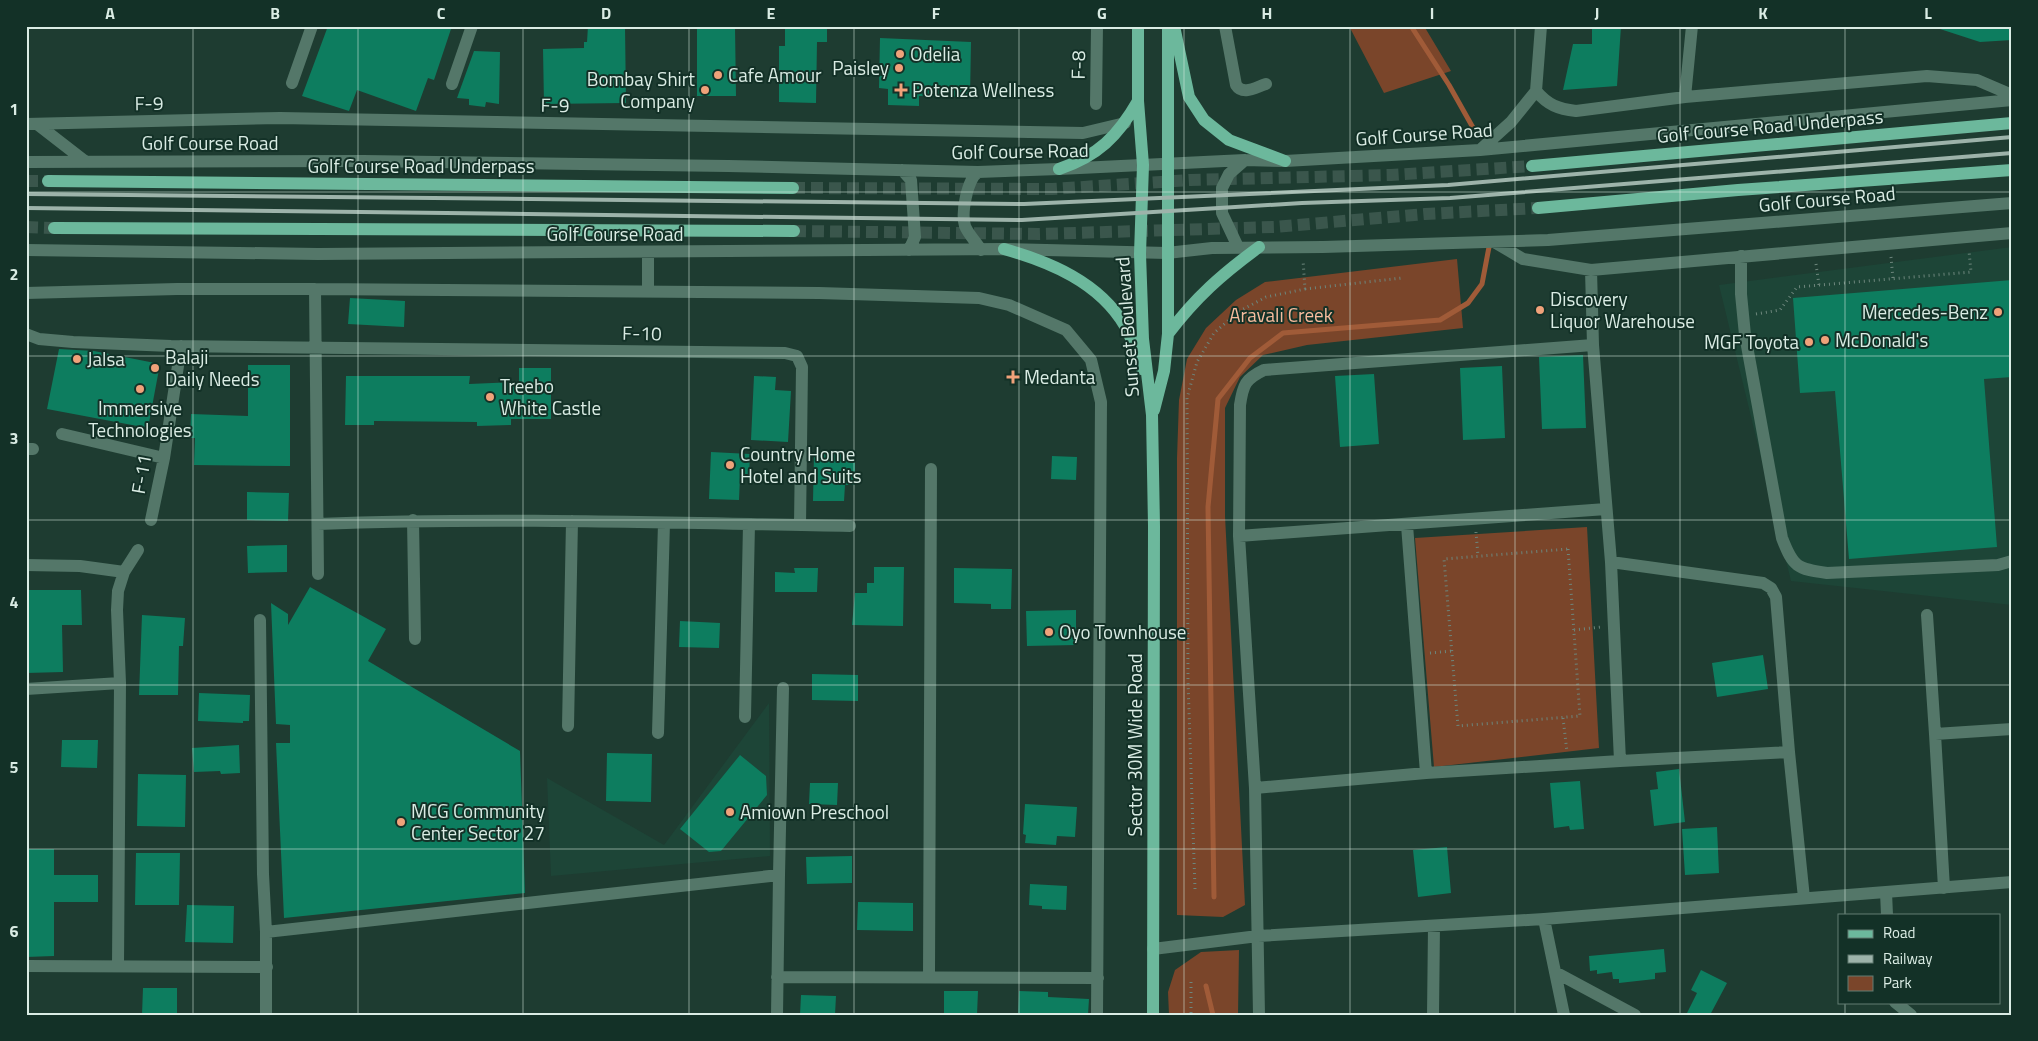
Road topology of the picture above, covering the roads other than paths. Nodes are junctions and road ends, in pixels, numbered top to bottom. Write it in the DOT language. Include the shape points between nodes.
graph roads {
  1 [pos="312,26"];
  2 [pos="472,26"];
  3 [pos="1097,26"];
  4 [pos="1138,26"];
  5 [pos="1168,26"];
  6 [pos="1174,26"];
  7 [pos="1225,26"];
  8 [pos="1541,26"];
  9 [pos="1692,26"];
  10 [pos="292,83"];
  11 [pos="452,84"];
  12 [pos="1266,84"];
  13 [pos="1536,91"];
  14 [pos="2012,95"];
  15 [pos="1685,97"];
  16 [pos="2012,100"];
  17 [pos="1138,101"];
  18 [pos="1096,104"];
  19 [pos="1125,123"];
  20 [pos="2012,123"];
  21 [pos="32,124"];
  22 [pos="1480,150"];
  23 [pos="1245,160"];
  24 [pos="1285,160"];
  25 [pos="26,162"];
  26 [pos="86,162"];
  27 [pos="1167,164"];
  28 [pos="1143,165"];
  29 [pos="1532,166"];
  30 [pos="902,170"];
  31 [pos="1059,170"];
  32 [pos="2012,170"];
  33 [pos="978,172"];
  34 [pos="48,181"];
  35 [pos="793,188"];
  36 [pos="2012,203"];
  37 [pos="1538,208"];
  38 [pos="54,228"];
  39 [pos="794,231"];
  40 [pos="2012,233"];
  41 [pos="1496,243"];
  42 [pos="1238,247"];
  43 [pos="1259,248"];
  44 [pos="1004,249"];
  45 [pos="26,250"];
  46 [pos="910,250"];
  47 [pos="981,250"];
  48 [pos="648,252"];
  49 [pos="1140,254"];
  50 [pos="1167,254"];
  51 [pos="1741,256"];
  52 [pos="1591,270"];
  53 [pos="315,289"];
  54 [pos="648,292"];
  55 [pos="26,293"];
  56 [pos="26,334"];
  57 [pos="1168,334"];
  58 [pos="1593,345"];
  59 [pos="180,346"];
  60 [pos="316,347"];
  61 [pos="1152,415"];
  62 [pos="62,434"];
  63 [pos="164,458"];
  64 [pos="932,470"];
  65 [pos="1606,509"];
  66 [pos="151,520"];
  67 [pos="413,520"];
  68 [pos="572,521"];
  69 [pos="664,523"];
  70 [pos="318,524"];
  71 [pos="749,524"];
  72 [pos="800,525"];
  73 [pos="1407,525"];
  74 [pos="850,526"];
  75 [pos="1239,536"];
  76 [pos="138,550"];
  77 [pos="2012,561"];
  78 [pos="1611,562"];
  79 [pos="26,565"];
  80 [pos="124,572"];
  81 [pos="318,574"];
  82 [pos="1927,615"];
  83 [pos="260,620"];
  84 [pos="415,639"];
  85 [pos="120,684"];
  86 [pos="783,688"];
  87 [pos="26,689"];
  88 [pos="745,717"];
  89 [pos="568,726"];
  90 [pos="2012,729"];
  91 [pos="658,733"];
  92 [pos="1935,734"];
  93 [pos="1788,752"];
  94 [pos="1620,760"];
  95 [pos="1426,773"];
  96 [pos="1255,788"];
  97 [pos="779,875"];
  98 [pos="2012,882"];
  99 [pos="1944,888"];
  100 [pos="1886,892"];
  101 [pos="1804,898"];
  102 [pos="1887,914"];
  103 [pos="1544,919"];
  104 [pos="1434,926"];
  105 [pos="266,932"];
  106 [pos="1258,936"];
  107 [pos="1153,949"];
  108 [pos="26,966"];
  109 [pos="118,966"];
  110 [pos="267,967"];
  111 [pos="1555,972"];
  112 [pos="929,976"];
  113 [pos="777,977"];
  114 [pos="1098,978"];
  115 [pos="1898,1004"];
  116 [pos="266,1015"];
  117 [pos="777,1015"];
  118 [pos="1097,1015"];
  119 [pos="1153,1015"];
  120 [pos="1259,1015"];
  121 [pos="1433,1015"];
  122 [pos="1564,1015"];
  123 [pos="1635,1015"];
  124 [pos="1911,1015"];
  1 -- 10 [label="street"];
  2 -- 11 [label="street"];
  3 -- 18 [label="street, F-8"];
  4 -- 17 [label="main road, Sunset Boulevard"];
  5 -- 27 [label="main road, Sunset Boulevard"];
  6 -- 24 [label="main road" via="1190,97 1204,120 1229,140"];
  7 -- 12 [label="street" via="1236,86 1244,92"];
  8 -- 13 [label="street"];
  9 -- 15 [label="street"];
  13 -- 15 [label="street" via="1545,102 1558,109 1576,111"];
  13 -- 22 [label="street" via="1511,122"];
  14 -- 15 [label="street" via="1977,80 1927,76"];
  16 -- 22 [label="street, Golf Course Road"];
  17 -- 19 [label="main road"];
  17 -- 28 [label="main road, Sunset Boulevard"];
  19 -- 21 [label="street, F-9" via="1083,133 280,118"];
  19 -- 31 [label="main road" via="1104,146"];
  20 -- 29 [label="main road, Golf Course Road Underpass"];
  21 -- 26 [label="street"];
  22 -- 24 [label="street, Golf Course Road"];
  23 -- 24 [label="street, Golf Course Road"];
  23 -- 27 [label="street, Golf Course Road"];
  23 -- 42 [label="street" via="1229,174 1222,188 1224,222"];
  25 -- 26 [label="street, Golf Course Road"];
  26 -- 30 [label="street, Golf Course Road" via="364,161"];
  27 -- 28 [label="street, Golf Course Road"];
  27 -- 50 [label="main road, Sunset Boulevard"];
  28 -- 31 [label="street, Golf Course Road"];
  28 -- 49 [label="main road, Sunset Boulevard"];
  30 -- 33 [label="street, Golf Course Road"];
  30 -- 46 [label="street" via="911,180 915,237"];
  31 -- 33 [label="street, Golf Course Road"];
  32 -- 37 [label="main road"];
  33 -- 47 [label="street" via="973,175 965,198 965,226"];
  34 -- 35 [label="main road, Golf Course Road Underpass"];
  36 -- 41 [label="street, Golf Course Road"];
  38 -- 39 [label="main road"];
  40 -- 51 [label="street"];
  41 -- 43 [label="street, Golf Course Road"];
  41 -- 52 [label="street" via="1523,259"];
  42 -- 43 [label="street, Golf Course Road"];
  42 -- 50 [label="street, Golf Course Road"];
  43 -- 57 [label="main road" via="1221,275 1187,309"];
  44 -- 47 [label="street, Golf Course Road"];
  44 -- 49 [label="street, Golf Course Road"];
  44 -- 61 [label="main road" via="1058,268 1096,291 1125,326 1142,368"];
  45 -- 48 [label="street, Golf Course Road" via="318,254"];
  46 -- 47 [label="street, Golf Course Road"];
  46 -- 48 [label="street, Golf Course Road"];
  48 -- 54 [label="street"];
  49 -- 50 [label="street, Golf Course Road"];
  49 -- 61 [label="main road, Sunset Boulevard" via="1143,339"];
  50 -- 57 [label="main road, Sunset Boulevard"];
  51 -- 52 [label="street"];
  51 -- 77 [label="street" via="1744,335 1782,538 1790,558 1803,570 1827,574 1998,565"];
  52 -- 58 [label="street"];
  53 -- 54 [label="street"];
  53 -- 55 [label="street"];
  53 -- 60 [label="street"];
  54 -- 114 [label="street" via="979,298 1009,305 1066,330 1091,360 1101,402"];
  56 -- 59 [label="street" via="39,339 64,341"];
  57 -- 61 [label="main road, Sunset Boulevard" via="1164,371"];
  58 -- 65 [label="street"];
  58 -- 75 [label="street" via="1264,370 1251,377 1243,388 1240,405"];
  59 -- 60 [label="street"];
  59 -- 63 [label="street, F-11"];
  60 -- 70 [label="street"];
  60 -- 72 [label="street, F-10" via="785,353 797,356 802,367"];
  61 -- 107 [label="main road, Sector 30M Wide Road"];
  62 -- 63 [label="street"];
  63 -- 66 [label="street, F-11"];
  64 -- 112 [label="street"];
  65 -- 73 [label="street"];
  65 -- 78 [label="street"];
  67 -- 68 [label="street"];
  67 -- 70 [label="street"];
  67 -- 84 [label="street"];
  68 -- 69 [label="street"];
  68 -- 89 [label="street"];
  69 -- 71 [label="street"];
  69 -- 91 [label="street"];
  70 -- 81 [label="street"];
  71 -- 72 [label="street"];
  71 -- 88 [label="street"];
  72 -- 74 [label="street"];
  73 -- 75 [label="street"];
  73 -- 95 [label="street"];
  75 -- 96 [label="street"];
  76 -- 80 [label="street"];
  78 -- 93 [label="street" via="1763,583 1771,588 1776,597"];
  78 -- 94 [label="street"];
  79 -- 80 [label="street" via="80,566"];
  80 -- 85 [label="street" via="117,610"];
  82 -- 92 [label="street"];
  83 -- 105 [label="street"];
  85 -- 87 [label="street"];
  85 -- 109 [label="street"];
  86 -- 97 [label="street"];
  90 -- 92 [label="street"];
  92 -- 99 [label="street"];
  93 -- 94 [label="street"];
  93 -- 101 [label="street"];
  94 -- 95 [label="street"];
  95 -- 96 [label="street"];
  96 -- 106 [label="street"];
  97 -- 105 [label="street"];
  97 -- 113 [label="street"];
  98 -- 99 [label="street"];
  99 -- 100 [label="street"];
  100 -- 101 [label="street"];
  100 -- 102 [label="street"];
  101 -- 103 [label="street"];
  103 -- 104 [label="street"];
  103 -- 111 [label="street"];
  104 -- 106 [label="street"];
  104 -- 121 [label="street"];
  105 -- 110 [label="street"];
  106 -- 107 [label="street"];
  106 -- 120 [label="street"];
  107 -- 119 [label="main road, Sector 30M Wide Road"];
  108 -- 109 [label="street"];
  109 -- 110 [label="street"];
  110 -- 116 [label="street"];
  111 -- 122 [label="street"];
  111 -- 123 [label="street"];
  112 -- 113 [label="street"];
  112 -- 114 [label="street"];
  113 -- 117 [label="street"];
  114 -- 118 [label="street"];
  115 -- 124 [label="street"];
}
